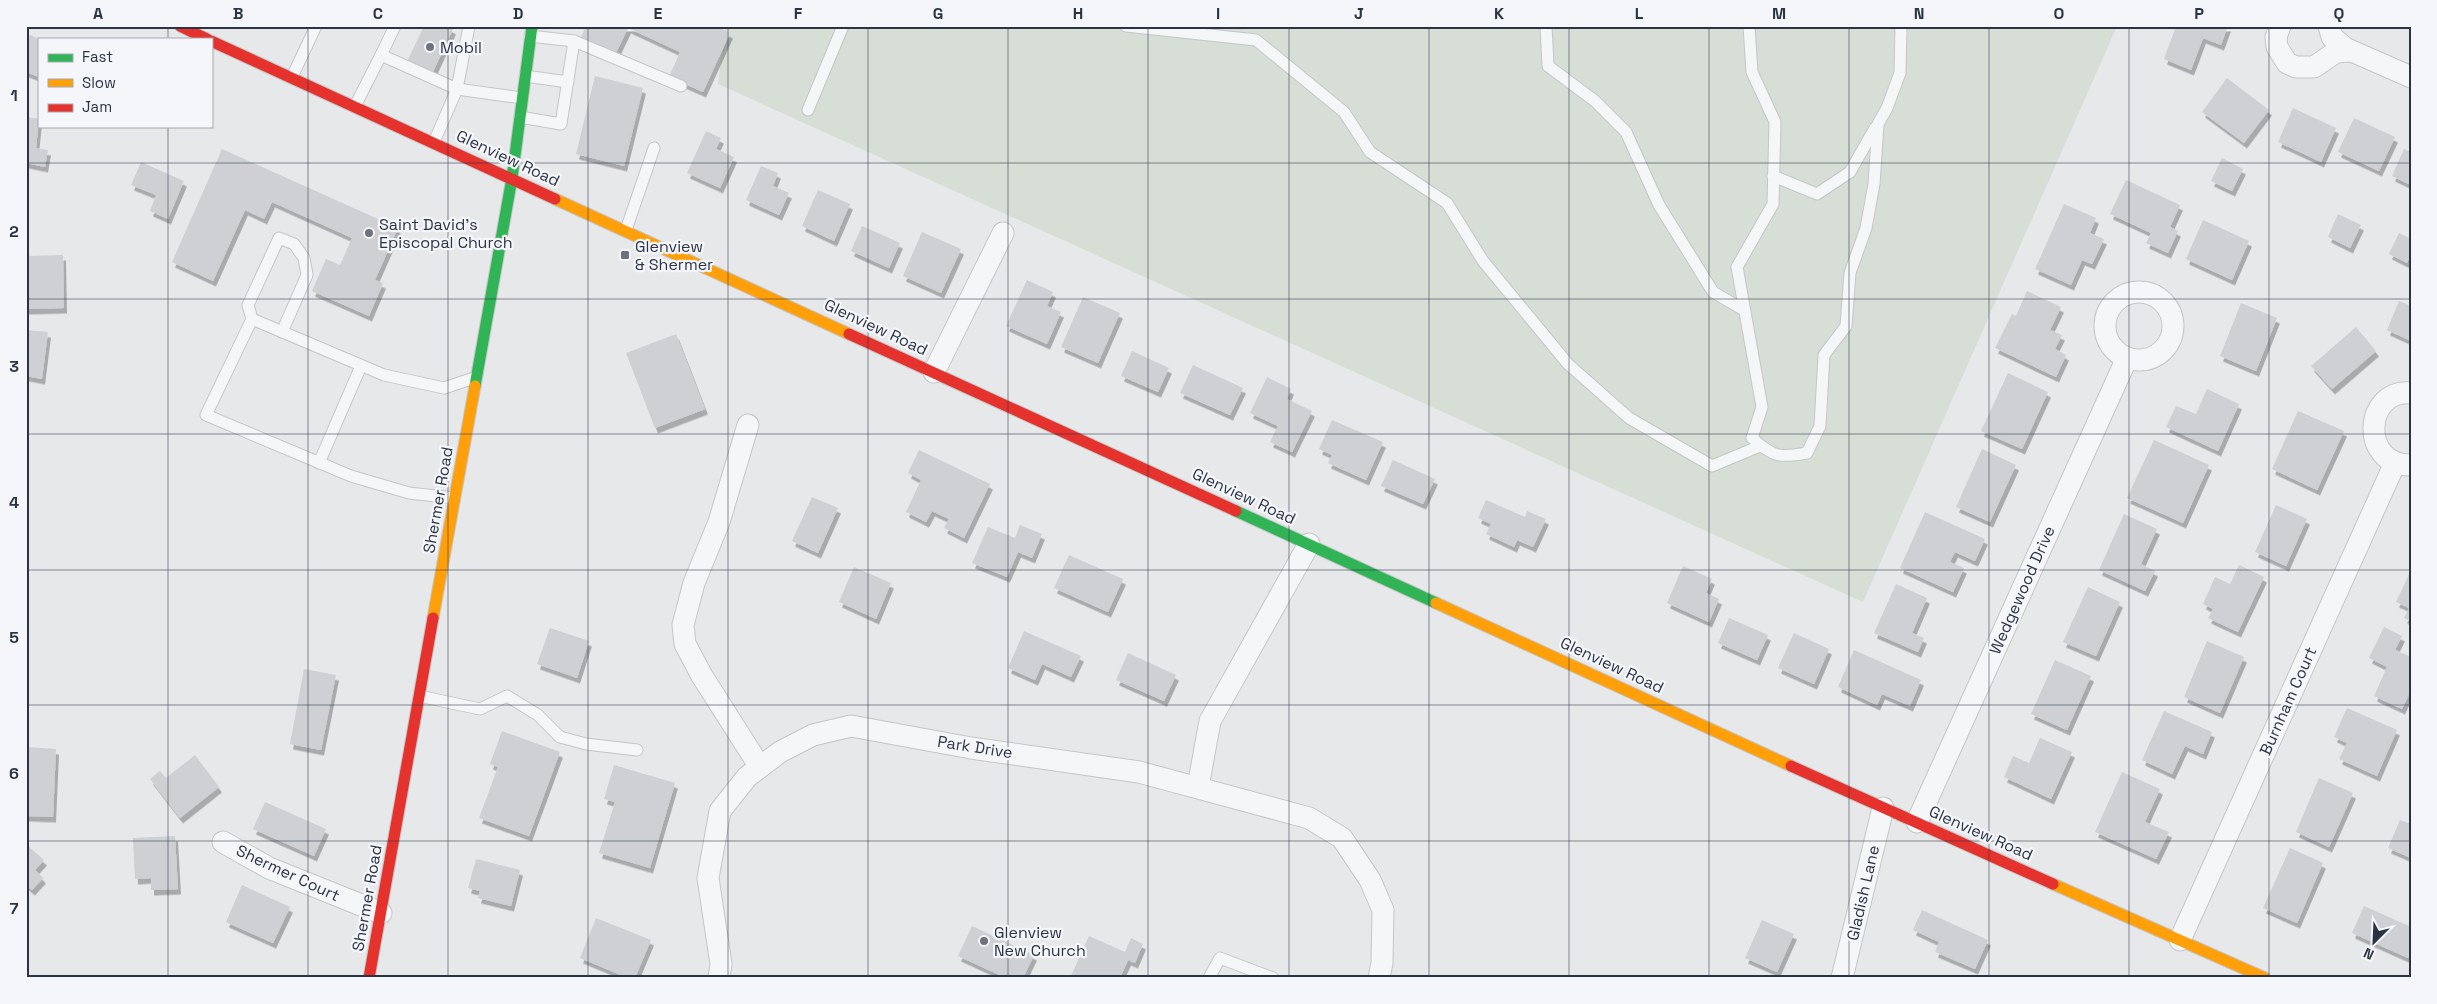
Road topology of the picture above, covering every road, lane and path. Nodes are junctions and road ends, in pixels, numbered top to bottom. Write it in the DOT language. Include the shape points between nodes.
graph roads {
  1 [pos="180,26"];
  2 [pos="316,26"];
  3 [pos="395,26"];
  4 [pos="469,26"];
  5 [pos="842,26"];
  6 [pos="1126,26"];
  7 [pos="1546,26"];
  8 [pos="1749,26"];
  9 [pos="1901,26"];
  10 [pos="2280,26"];
  11 [pos="2329,26"];
  12 [pos="531,31"];
  13 [pos="205,38"];
  14 [pos="212,41"];
  15 [pos="574,41"];
  16 [pos="2351,51"];
  17 [pos="381,55"];
  18 [pos="525,76"];
  19 [pos="292,77"];
  20 [pos="2411,77"];
  21 [pos="568,82"];
  22 [pos="681,86"];
  23 [pos="457,89"];
  24 [pos="522,98"];
  25 [pos="355,106"];
  26 [pos="808,110"];
  27 [pos="520,117"];
  28 [pos="1878,124"];
  29 [pos="434,142"];
  30 [pos="654,148"];
  31 [pos="1773,176"];
  32 [pos="512,178"];
  33 [pos="626,230"];
  34 [pos="1003,233"];
  35 [pos="1744,310"];
  36 [pos="252,319"];
  37 [pos="282,332"];
  38 [pos="2127,358"];
  39 [pos="361,366"];
  40 [pos="934,372"];
  41 [pos="476,378"];
  42 [pos="2411,393"];
  43 [pos="748,425"];
  44 [pos="1760,446"];
  45 [pos="319,463"];
  46 [pos="2403,464"];
  47 [pos="455,498"];
  48 [pos="1309,544"];
  49 [pos="420,696"];
  50 [pos="637,750"];
  51 [pos="760,767"];
  52 [pos="1198,787"];
  53 [pos="1883,808"];
  54 [pos="1917,822"];
  55 [pos="223,842"];
  56 [pos="381,913"];
  57 [pos="2180,940"];
  58 [pos="370,978"];
  59 [pos="718,978"];
  60 [pos="1209,978"];
  61 [pos="1273,978"];
  62 [pos="1379,978"];
  63 [pos="1842,978"];
  64 [pos="2265,978"];
  1 -- 13 [label="main road"];
  2 -- 19 [label="lane"];
  3 -- 17 [label="lane"];
  4 -- 23 [label="lane"];
  5 -- 26 [label="lane"];
  6 -- 44 [label="lane" via="1256,40 1344,112 1370,152 1447,203 1482,261 1568,364 1628,418 1712,466"];
  7 -- 35 [label="lane" via="1548,66 1595,101 1626,132 1659,205 1713,292"];
  8 -- 31 [label="lane" via="1752,72 1775,122"];
  9 -- 28 [label="lane" via="1900,73"];
  10 -- 16 [label="street" via="2277,47 2287,63 2296,67 2314,67 2336,52"];
  11 -- 16 [label="street" via="2332,37"];
  12 -- 15 [label="lane"];
  12 -- 18 [label="main road, Shermer Road"];
  14 -- 19 [label="main road, Glenview Road"];
  15 -- 21 [label="lane"];
  15 -- 22 [label="lane"];
  16 -- 20 [label="street"];
  17 -- 23 [label="lane"];
  17 -- 25 [label="lane"];
  18 -- 21 [label="lane"];
  18 -- 24 [label="main road, Shermer Road"];
  19 -- 25 [label="main road, Glenview Road"];
  21 -- 27 [label="lane" via="561,124"];
  23 -- 24 [label="lane"];
  23 -- 29 [label="lane"];
  24 -- 27 [label="main road, Shermer Road"];
  25 -- 29 [label="main road, Glenview Road"];
  27 -- 32 [label="main road, Shermer Road"];
  28 -- 31 [label="lane" via="1850,172 1817,194"];
  28 -- 44 [label="lane" via="1874,184 1866,228 1850,273 1846,326 1824,355 1820,426 1807,453 1786,457 1769,454"];
  29 -- 32 [label="main road, Glenview Road"];
  30 -- 33 [label="lane"];
  31 -- 35 [label="lane" via="1773,204 1737,267"];
  32 -- 33 [label="main road, Glenview Road"];
  32 -- 41 [label="main road, Shermer Road"];
  33 -- 40 [label="main road, Glenview Road"];
  34 -- 40 [label="street"];
  35 -- 44 [label="lane" via="1762,407 1752,438"];
  36 -- 37 [label="lane"];
  36 -- 37 [label="lane" via="248,305 278,238 294,244 304,258 307,275"];
  36 -- 45 [label="lane" via="206,415"];
  37 -- 39 [label="lane"];
  38 -- 54 [label="street, Wedgewood Drive"];
  39 -- 41 [label="lane" via="384,376 444,388"];
  39 -- 45 [label="lane"];
  40 -- 48 [label="main road, Glenview Road"];
  41 -- 47 [label="main road, Shermer Road"];
  42 -- 46 [label="street, Burnham Court" via="2388,399 2379,408 2373,422 2373,435 2382,454"];
  43 -- 51 [label="street" via="719,522 694,583 683,625 685,644 702,676"];
  45 -- 47 [label="lane" via="409,493"];
  46 -- 57 [label="street, Burnham Court"];
  47 -- 49 [label="main road, Shermer Road"];
  48 -- 52 [label="street" via="1210,722"];
  48 -- 53 [label="main road, Glenview Road"];
  49 -- 50 [label="lane" via="480,709 507,696 538,715 560,737 586,744"];
  49 -- 56 [label="main road, Shermer Road"];
  51 -- 52 [label="street, Park Drive" via="780,752 813,735 851,726 971,748 1130,771"];
  51 -- 59 [label="street, Park Drive" via="747,777 720,811 708,878 721,964"];
  52 -- 62 [label="street, Park Drive" via="1309,818 1342,838 1370,880 1383,910"];
  53 -- 54 [label="main road, Glenview Road"];
  53 -- 63 [label="street, Gladish Lane"];
  54 -- 57 [label="main road, Glenview Road"];
  55 -- 56 [label="street, Shermer Court" via="269,868"];
  56 -- 58 [label="main road, Shermer Road"];
  57 -- 64 [label="main road, Glenview Road"];
  60 -- 61 [label="lane" via="1220,958"];
}
